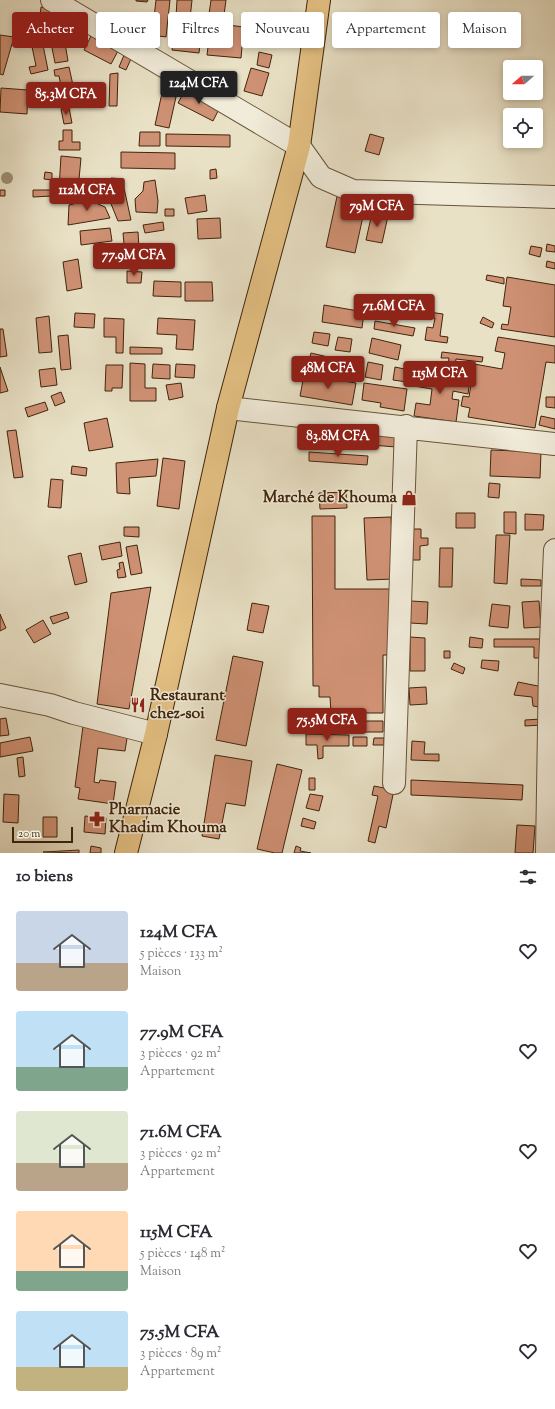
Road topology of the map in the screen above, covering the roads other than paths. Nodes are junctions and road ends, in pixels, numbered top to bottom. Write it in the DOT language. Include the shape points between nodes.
graph roads {
  1 [pos="52,0"];
  2 [pos="319,0"];
  3 [pos="299,146"];
  4 [pos="555,197"];
  5 [pos="228,408"];
  6 [pos="406,426"];
  7 [pos="555,444"];
  8 [pos="555,550"];
  9 [pos="0,695"];
  10 [pos="156,734"];
  11 [pos="394,783"];
  12 [pos="126,853"];
  13 [pos="547,853"];
  1 -- 3 [label="street"];
  2 -- 3 [label="main road"];
  3 -- 4 [label="street" via="321,177 353,191"];
  3 -- 5 [label="main road"];
  5 -- 6 [label="street"];
  5 -- 10 [label="main road"];
  6 -- 7 [label="street"];
  6 -- 11 [label="street"];
  8 -- 13 [label="street"];
  9 -- 10 [label="street" via="50,705"];
  10 -- 12 [label="main road"];
}
